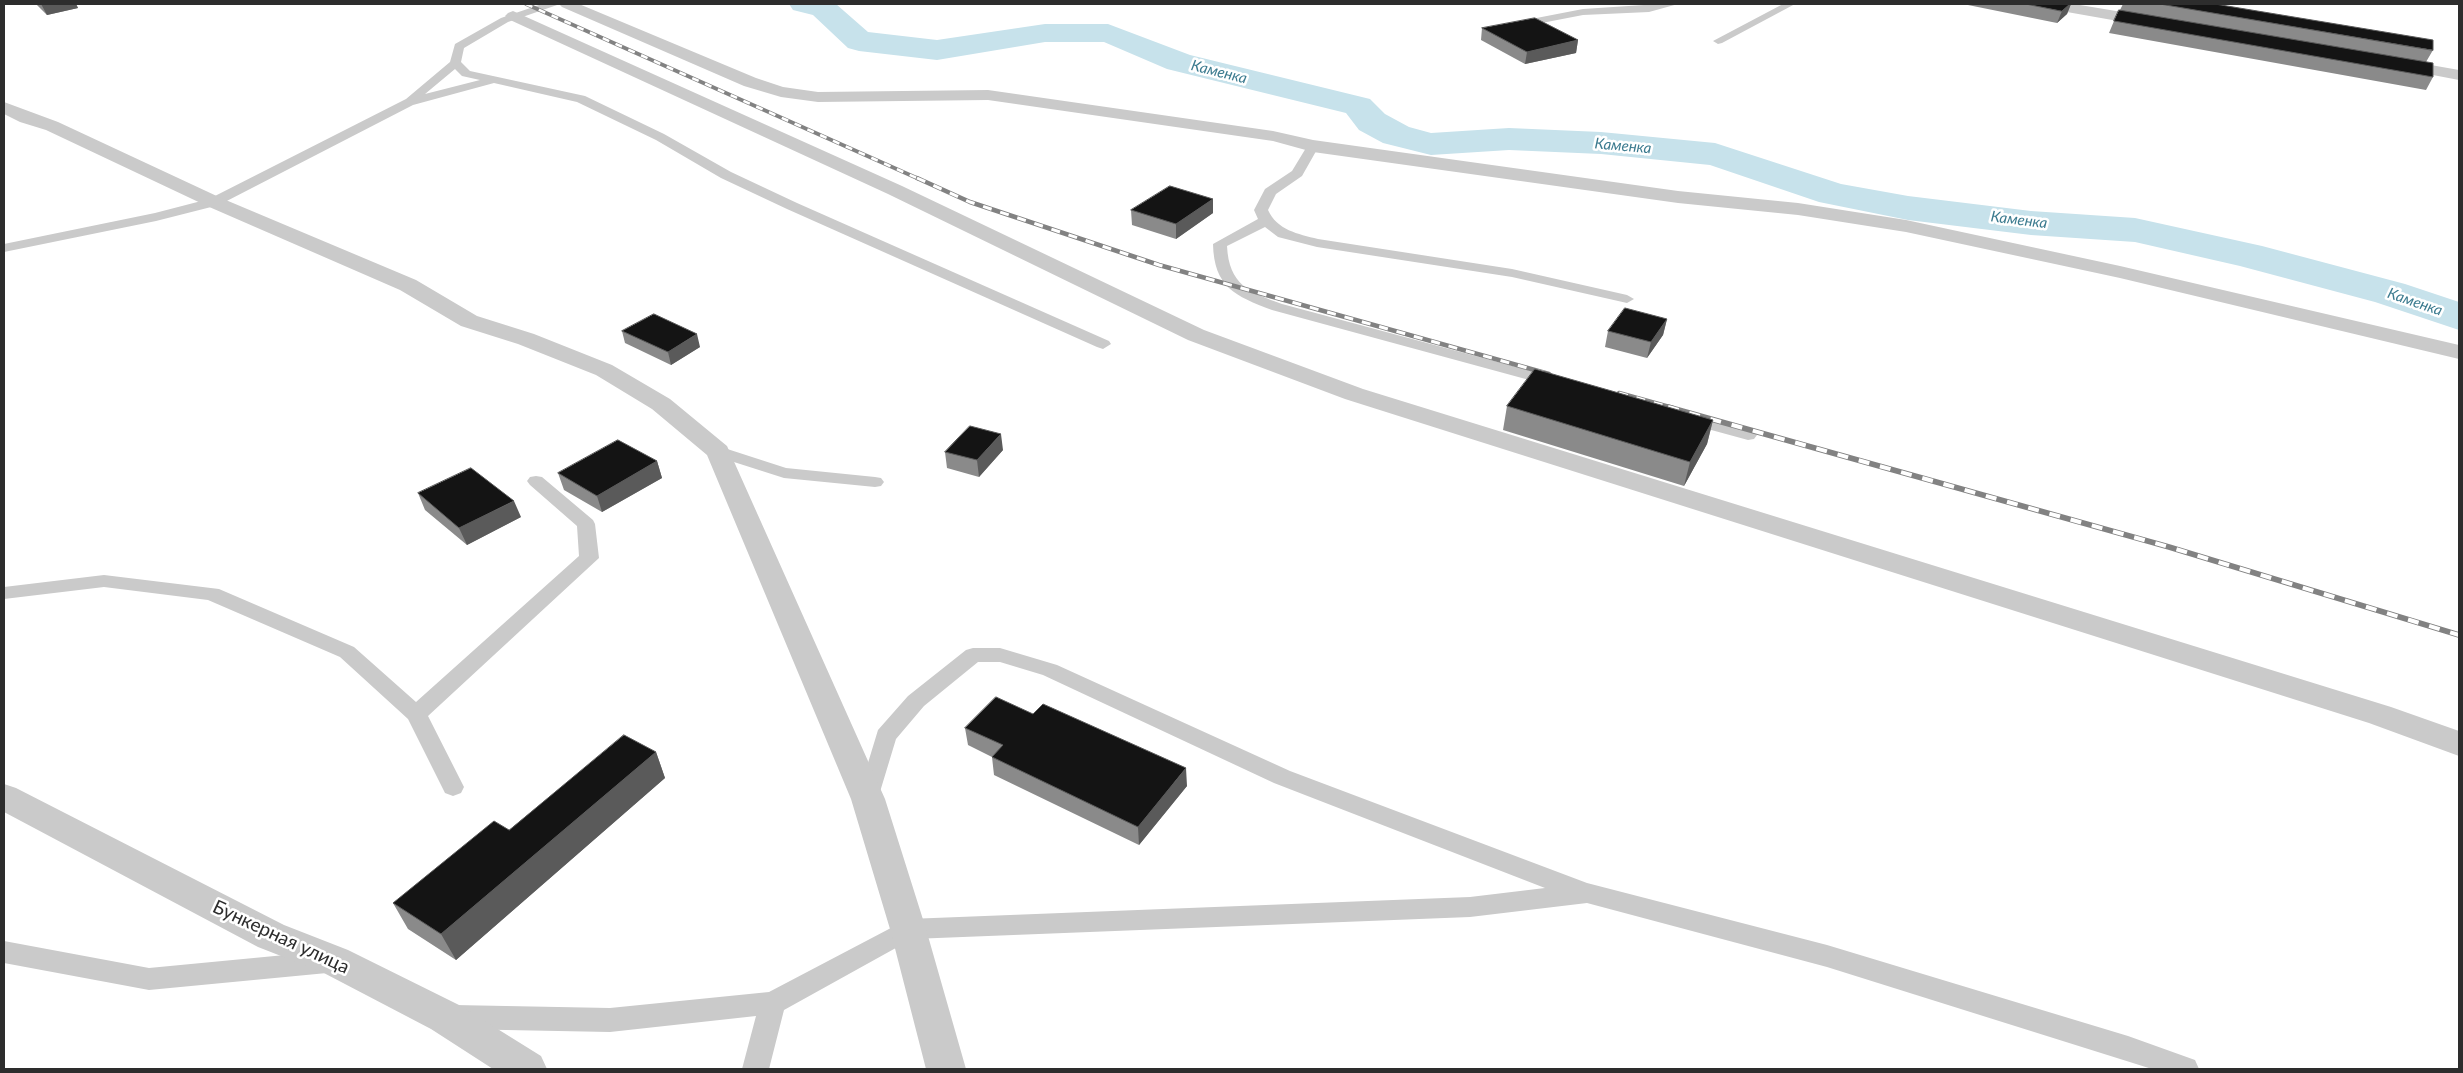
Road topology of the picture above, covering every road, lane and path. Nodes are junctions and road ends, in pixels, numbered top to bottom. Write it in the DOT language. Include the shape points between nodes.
graph roads {
  1 [pos="555,4"];
  2 [pos="567,4"];
  3 [pos="1673,4"];
  4 [pos="1790,4"];
  5 [pos="2050,4"];
  6 [pos="513,16"];
  7 [pos="1520,24"];
  8 [pos="2167,24"];
  9 [pos="1718,41"];
  10 [pos="2381,62"];
  11 [pos="455,63"];
  12 [pos="2459,75"];
  13 [pos="491,80"];
  14 [pos="409,102"];
  15 [pos="4,107"];
  16 [pos="1313,146"];
  17 [pos="214,202"];
  18 [pos="1266,222"];
  19 [pos="4,248"];
  20 [pos="1627,299"];
  21 [pos="1103,344"];
  22 [pos="2454,352"];
  23 [pos="1565,385"];
  24 [pos="1671,414"];
  25 [pos="1748,435"];
  26 [pos="718,451"];
  27 [pos="536,481"];
  28 [pos="875,482"];
  29 [pos="4,594"];
  30 [pos="416,714"];
  31 [pos="2459,744"];
  32 [pos="454,787"];
  33 [pos="4,797"];
  34 [pos="868,798"];
  35 [pos="1587,893"];
  36 [pos="908,929"];
  37 [pos="4,952"];
  38 [pos="335,961"];
  39 [pos="774,1003"];
  40 [pos="445,1017"];
  41 [pos="527,1069"];
  42 [pos="756,1069"];
  43 [pos="946,1069"];
  44 [pos="2185,1069"];
  1 -- 6 [label="lane"];
  2 -- 16 [label="street" via="750,82 781,92 818,97 988,96 1274,136"];
  3 -- 7 [label="lane" via="1649,9 1583,12"];
  4 -- 9 [label="lane"];
  5 -- 8 [label="street"];
  6 -- 11 [label="lane" via="489,26 459,46"];
  6 -- 31 [label="street" via="894,190 1205,338 1354,394 2380,715"];
  10 -- 12 [label="street"];
  11 -- 13 [label="lane" via="466,74"];
  11 -- 14 [label="lane"];
  13 -- 14 [label="lane"];
  13 -- 21 [label="lane" via="588,102 783,202"];
  14 -- 17 [label="lane"];
  15 -- 17 [label="street"];
  16 -- 18 [label="lane" via="1297,173 1270,192 1261,210"];
  16 -- 22 [label="street" via="1906,226 2120,272"];
  17 -- 19 [label="lane" via="156,218"];
  17 -- 26 [label="street" via="408,285 469,321 526,339 604,370 661,404"];
  18 -- 20 [label="lane" via="1283,234 1317,243 1512,273"];
  18 -- 23 [label="lane" via="1220,244 1220,263 1233,286 1250,296 1277,307"];
  24 -- 25 [label="lane"];
  26 -- 28 [label="lane" via="784,473"];
  26 -- 34 [label="street"];
  27 -- 30 [label="lane" via="586,524 589,558"];
  29 -- 30 [label="lane" via="104,581 212,594 347,652"];
  30 -- 32 [label="lane"];
  33 -- 38 [label="street, Бункерная улица" via="271,936"];
  34 -- 35 [label="lane" via="886,736 916,701 973,655 1000,655 1050,670 1282,777"];
  34 -- 36 [label="street"];
  35 -- 36 [label="lane" via="1470,907"];
  35 -- 44 [label="lane" via="1836,959 2128,1048"];
  36 -- 39 [label="lane"];
  36 -- 43 [label="street"];
  37 -- 38 [label="lane" via="149,979"];
  38 -- 40 [label="street, Бункерная улица"];
  39 -- 40 [label="lane" via="610,1020"];
  39 -- 42 [label="lane"];
  40 -- 41 [label="street, Бункерная улица"];
}
